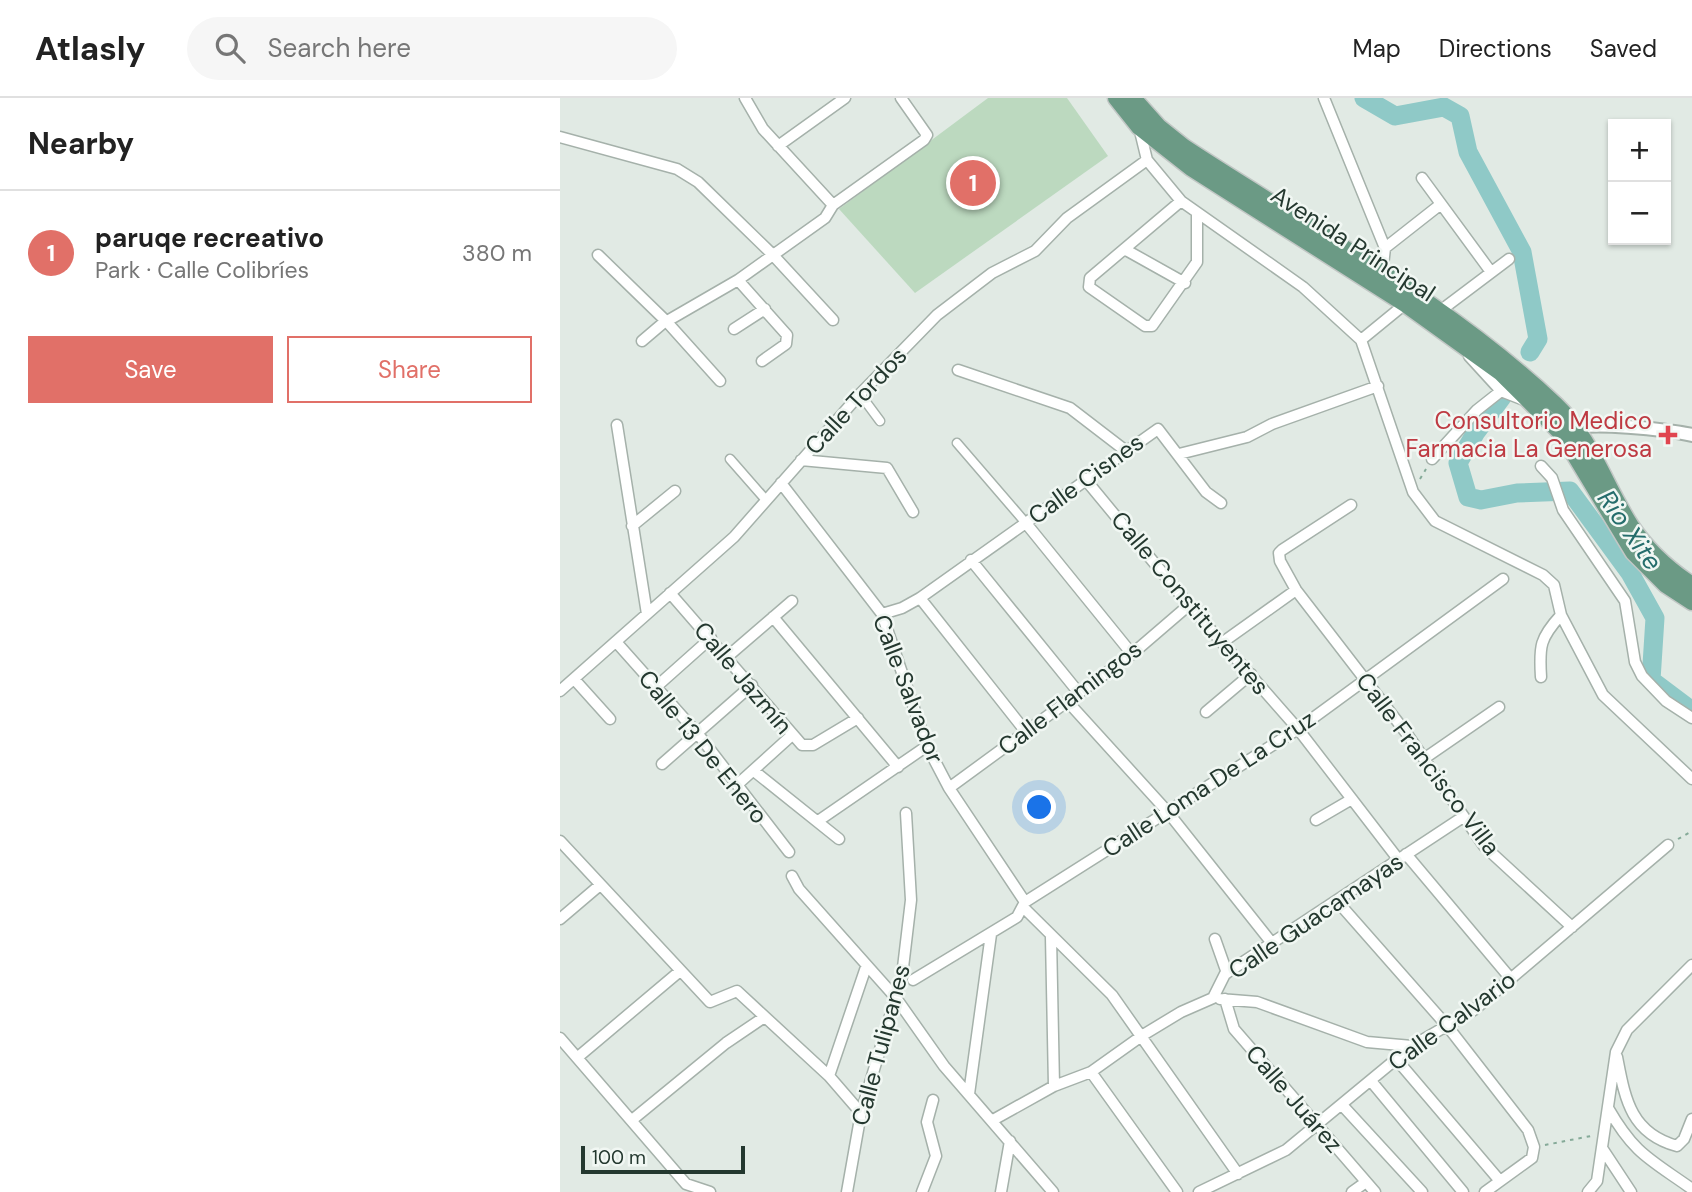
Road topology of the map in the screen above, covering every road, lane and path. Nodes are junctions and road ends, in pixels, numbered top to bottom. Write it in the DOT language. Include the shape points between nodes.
graph roads {
  1 [pos="745,98"];
  2 [pos="845,98"];
  3 [pos="1116,98"];
  4 [pos="1133,98"];
  5 [pos="1324,98"];
  6 [pos="903,99"];
  7 [pos="1139,127"];
  8 [pos="560,137"];
  9 [pos="779,146"];
  10 [pos="1147,160"];
  11 [pos="1422,178"];
  12 [pos="1181,201"];
  13 [pos="1441,204"];
  14 [pos="833,205"];
  15 [pos="1197,213"];
  16 [pos="1385,248"];
  17 [pos="1126,250"];
  18 [pos="598,255"];
  19 [pos="773,255"];
  20 [pos="1509,258"];
  21 [pos="1491,272"];
  22 [pos="1382,274"];
  23 [pos="738,280"];
  24 [pos="1185,283"];
  25 [pos="1405,304"];
  26 [pos="765,309"];
  27 [pos="1440,311"];
  28 [pos="833,320"];
  29 [pos="667,322"];
  30 [pos="734,329"];
  31 [pos="1453,336"];
  32 [pos="1361,340"];
  33 [pos="642,341"];
  34 [pos="762,361"];
  35 [pos="958,370"];
  36 [pos="720,381"];
  37 [pos="1378,386"];
  38 [pos="1501,391"];
  39 [pos="860,394"];
  40 [pos="1535,405"];
  41 [pos="880,421"];
  42 [pos="617,425"];
  43 [pos="1569,430"];
  44 [pos="1692,435"];
  45 [pos="957,443"];
  46 [pos="1126,451"];
  47 [pos="1179,454"];
  48 [pos="730,459"];
  49 [pos="1432,459"];
  50 [pos="801,460"];
  51 [pos="1541,466"];
  52 [pos="1085,479"];
  53 [pos="781,483"];
  54 [pos="675,491"];
  55 [pos="1413,492"];
  56 [pos="766,500"];
  57 [pos="1221,503"];
  58 [pos="1351,505"];
  59 [pos="913,512"];
  60 [pos="1025,523"];
  61 [pos="632,526"];
  62 [pos="971,561"];
  63 [pos="1503,579"];
  64 [pos="1692,585"];
  65 [pos="1296,590"];
  66 [pos="670,593"];
  67 [pos="919,598"];
  68 [pos="792,601"];
  69 [pos="1692,602"];
  70 [pos="1189,605"];
  71 [pos="647,614"];
  72 [pos="882,614"];
  73 [pos="1561,615"];
  74 [pos="773,617"];
  75 [pos="711,639"];
  76 [pos="1223,642"];
  77 [pos="617,643"];
  78 [pos="1132,654"];
  79 [pos="727,657"];
  80 [pos="1251,674"];
  81 [pos="1541,677"];
  82 [pos="574,679"];
  83 [pos="1366,680"];
  84 [pos="752,685"];
  85 [pos="656,687"];
  86 [pos="560,691"];
  87 [pos="1079,693"];
  88 [pos="1068,702"];
  89 [pos="1499,707"];
  90 [pos="1206,712"];
  91 [pos="858,718"];
  92 [pos="1692,718"];
  93 [pos="610,719"];
  94 [pos="1298,729"];
  95 [pos="1026,732"];
  96 [pos="698,734"];
  97 [pos="791,736"];
  98 [pos="927,746"];
  99 [pos="1424,758"];
  100 [pos="662,764"];
  101 [pos="898,767"];
  102 [pos="754,771"];
  103 [pos="1692,779"];
  104 [pos="738,784"];
  105 [pos="949,788"];
  106 [pos="1352,799"];
  107 [pos="1167,811"];
  108 [pos="906,813"];
  109 [pos="1463,817"];
  110 [pos="1316,820"];
  111 [pos="818,821"];
  112 [pos="1692,831"];
  113 [pos="839,839"];
  114 [pos="560,841"];
  115 [pos="1668,845"];
  116 [pos="789,852"];
  117 [pos="1402,857"];
  118 [pos="792,876"];
  119 [pos="600,885"];
  120 [pos="1337,901"];
  121 [pos="1025,905"];
  122 [pos="560,919"];
  123 [pos="1572,927"];
  124 [pos="991,934"];
  125 [pos="1051,937"];
  126 [pos="1215,939"];
  127 [pos="1272,942"];
  128 [pos="1692,965"];
  129 [pos="866,967"];
  130 [pos="680,971"];
  131 [pos="1227,973"];
  132 [pos="1511,979"];
  133 [pos="913,980"];
  134 [pos="896,998"];
  135 [pos="1213,998"];
  136 [pos="1225,999"];
  137 [pos="763,1018"];
  138 [pos="1448,1027"];
  139 [pos="1143,1035"];
  140 [pos="560,1038"];
  141 [pos="1412,1046"];
  142 [pos="1616,1052"];
  143 [pos="578,1057"];
  144 [pos="1397,1060"];
  145 [pos="1091,1072"];
  146 [pos="829,1076"];
  147 [pos="1371,1081"];
  148 [pos="1054,1086"];
  149 [pos="969,1094"];
  150 [pos="933,1100"];
  151 [pos="1342,1105"];
  152 [pos="1607,1108"];
  153 [pos="861,1113"];
  154 [pos="1692,1119"];
  155 [pos="993,1120"];
  156 [pos="632,1121"];
  157 [pos="1317,1125"];
  158 [pos="1604,1133"];
  159 [pos="1010,1141"];
  160 [pos="1534,1147"];
  161 [pos="1601,1148"];
  162 [pos="1238,1174"];
  163 [pos="1500,1181"];
  164 [pos="1366,1182"];
  165 [pos="685,1188"];
  166 [pos="1692,1189"];
  167 [pos="710,1192"];
  168 [pos="847,1192"];
  169 [pos="922,1192"];
  170 [pos="1001,1192"];
  171 [pos="1054,1192"];
  172 [pos="1177,1192"];
  173 [pos="1199,1192"];
  174 [pos="1352,1192"];
  175 [pos="1375,1192"];
  176 [pos="1422,1192"];
  177 [pos="1463,1192"];
  178 [pos="1485,1192"];
  179 [pos="1588,1192"];
  180 [pos="1631,1192"];
  1 -- 9 [label="street"];
  2 -- 9 [label="street"];
  3 -- 7 [label="main road, Avenida Principal"];
  4 -- 22 [label="main road, Avenida Principal" via="1184,147"];
  5 -- 16 [label="street"];
  6 -- 14 [label="street" via="924,129 924,140"];
  7 -- 10 [label="street"];
  7 -- 25 [label="main road, Avenida Principal" via="1191,168"];
  8 -- 19 [label="street" via="677,169 698,183"];
  9 -- 14 [label="street"];
  10 -- 12 [label="street"];
  10 -- 39 [label="street, Calle Tordos" via="1067,218 1035,251 992,273 937,315"];
  11 -- 13 [label="street"];
  12 -- 15 [label="street"];
  12 -- 17 [label="street"];
  13 -- 16 [label="street"];
  13 -- 21 [label="street"];
  14 -- 19 [label="street" via="825,218"];
  15 -- 24 [label="street" via="1197,262"];
  15 -- 32 [label="street" via="1303,287"];
  16 -- 22 [label="street"];
  17 -- 24 [label="street"];
  17 -- 24 [label="street" via="1087,284 1145,326 1152,326"];
  18 -- 29 [label="street"];
  19 -- 23 [label="street"];
  19 -- 28 [label="street"];
  20 -- 21 [label="street"];
  21 -- 27 [label="street"];
  22 -- 27 [label="main road, Avenida Principal"];
  23 -- 26 [label="street"];
  23 -- 29 [label="street"];
  25 -- 31 [label="main road, Avenida Principal"];
  25 -- 32 [label="street"];
  26 -- 30 [label="street"];
  26 -- 34 [label="street" via="789,341"];
  27 -- 43 [label="main road, Avenida Principal" via="1509,363"];
  29 -- 33 [label="street"];
  29 -- 36 [label="street"];
  31 -- 38 [label="street"];
  31 -- 40 [label="main road, Avenida Principal"];
  32 -- 37 [label="street"];
  35 -- 46 [label="street" via="1070,408"];
  37 -- 47 [label="street, Calle Cisnes" via="1247,437"];
  37 -- 55 [label="street"];
  38 -- 40 [label="street"];
  38 -- 49 [label="street"];
  39 -- 41 [label="street"];
  39 -- 50 [label="street, Calle Tordos"];
  40 -- 43 [label="main road, Avenida Principal"];
  42 -- 61 [label="street"];
  43 -- 44 [label="street"];
  43 -- 64 [label="main road" via="1643,541"];
  43 -- 69 [label="main road" via="1633,552 1666,585"];
  45 -- 60 [label="street"];
  46 -- 47 [label="street, Calle Cisnes" via="1158,429"];
  46 -- 52 [label="street, Calle Cisnes"];
  47 -- 57 [label="street" via="1206,492"];
  48 -- 56 [label="street"];
  49 -- 55 [label="path"];
  50 -- 53 [label="street, Calle Tordos"];
  50 -- 59 [label="street" via="887,467"];
  51 -- 92 [label="street" via="1625,601 1634,662 1642,676 1666,701"];
  52 -- 60 [label="street, Calle Cisnes"];
  52 -- 70 [label="street, Calle Constituyentes"];
  53 -- 56 [label="street, Calle Tordos"];
  53 -- 72 [label="street, Calle Salvador"];
  54 -- 61 [label="street"];
  55 -- 73 [label="street" via="1436,521 1543,575 1554,585"];
  56 -- 66 [label="street, Calle Tordos" via="734,537"];
  58 -- 65 [label="street, Calle Francisco Villa" via="1279,553"];
  60 -- 62 [label="street, Calle Cisnes"];
  60 -- 78 [label="street"];
  61 -- 71 [label="street"];
  62 -- 67 [label="street, Calle Cisnes"];
  62 -- 87 [label="street"];
  63 -- 83 [label="street, Calle Loma De La Cruz"];
  65 -- 76 [label="street"];
  65 -- 83 [label="street, Calle Francisco Villa"];
  66 -- 71 [label="street, Calle Tordos"];
  66 -- 75 [label="street, Calle Jazmín"];
  67 -- 72 [label="street, Calle Cisnes"];
  67 -- 95 [label="street"];
  68 -- 74 [label="street"];
  70 -- 76 [label="street, Calle Constituyentes"];
  70 -- 78 [label="street, Calle Flamingos"];
  71 -- 77 [label="street, Calle Tordos"];
  72 -- 98 [label="street, Calle Salvador"];
  73 -- 81 [label="street" via="1539,648"];
  73 -- 103 [label="street" via="1603,695"];
  74 -- 79 [label="street"];
  74 -- 91 [label="street"];
  75 -- 79 [label="street, Calle Jazmín"];
  75 -- 85 [label="street"];
  76 -- 80 [label="street, Calle Constituyentes"];
  77 -- 82 [label="street, Calle Tordos"];
  77 -- 85 [label="street, Calle 13 De Enero"];
  78 -- 87 [label="street, Calle Flamingos"];
  79 -- 84 [label="street, Calle Jazmín"];
  80 -- 90 [label="street"];
  80 -- 94 [label="street, Calle Constituyentes"];
  82 -- 86 [label="street, Calle Tordos"];
  82 -- 93 [label="street"];
  83 -- 94 [label="street, Calle Loma De La Cruz"];
  83 -- 99 [label="street, Calle Francisco Villa"];
  84 -- 96 [label="street"];
  84 -- 97 [label="street, Calle Jazmín"];
  85 -- 96 [label="street, Calle 13 De Enero"];
  87 -- 88 [label="street, Calle Flamingos"];
  88 -- 95 [label="street, Calle Flamingos"];
  88 -- 107 [label="street"];
  89 -- 99 [label="street"];
  91 -- 97 [label="street, Calle Jazmín" via="808,747"];
  91 -- 101 [label="street"];
  94 -- 106 [label="street, Calle Constituyentes"];
  94 -- 107 [label="street, Calle Loma De La Cruz"];
  95 -- 105 [label="street, Calle Flamingos"];
  96 -- 100 [label="street"];
  96 -- 104 [label="street, Calle 13 De Enero"];
  97 -- 102 [label="street"];
  98 -- 101 [label="street"];
  98 -- 105 [label="street, Calle Salvador"];
  99 -- 109 [label="street, Calle Francisco Villa"];
  101 -- 111 [label="street"];
  102 -- 104 [label="street"];
  102 -- 111 [label="street"];
  104 -- 116 [label="street, Calle 13 De Enero"];
  105 -- 121 [label="street, Calle Salvador"];
  106 -- 110 [label="street"];
  106 -- 117 [label="street, Calle Constituyentes"];
  107 -- 121 [label="street, Calle Loma De La Cruz"];
  107 -- 127 [label="street"];
  108 -- 134 [label="street, Calle Tulipanes" via="911,900"];
  109 -- 117 [label="street, Calle Guacamayas"];
  109 -- 123 [label="street, Calle Francisco Villa" via="1484,846"];
  111 -- 113 [label="street"];
  112 -- 115 [label="path"];
  114 -- 119 [label="street"];
  115 -- 123 [label="street, Calle Calvario"];
  117 -- 120 [label="street, Calle Guacamayas"];
  117 -- 132 [label="street, Calle Constituyentes"];
  118 -- 129 [label="street"];
  119 -- 122 [label="street"];
  119 -- 130 [label="street"];
  120 -- 127 [label="street, Calle Guacamayas"];
  120 -- 138 [label="street"];
  121 -- 124 [label="street, Calle Loma De La Cruz"];
  121 -- 125 [label="street, Calle Salvador"];
  123 -- 132 [label="street, Calle Calvario"];
  124 -- 133 [label="street, Calle Loma De La Cruz"];
  124 -- 149 [label="street"];
  125 -- 139 [label="street, Calle Salvador" via="1098,980"];
  125 -- 148 [label="street"];
  126 -- 131 [label="street"];
  127 -- 131 [label="street, Calle Guacamayas"];
  128 -- 142 [label="street" via="1627,1030"];
  129 -- 134 [label="street"];
  129 -- 146 [label="street"];
  130 -- 137 [label="street" via="710,1002 734,990"];
  130 -- 143 [label="street"];
  131 -- 135 [label="street, Calle Guacamayas"];
  132 -- 138 [label="street, Calle Calvario"];
  134 -- 149 [label="street"];
  134 -- 153 [label="street, Calle Tulipanes"];
  135 -- 136 [label="street"];
  135 -- 139 [label="street, Calle Guacamayas"];
  136 -- 141 [label="street" via="1257,1002 1367,1042"];
  136 -- 157 [label="street, Calle Juárez" via="1234,1029"];
  137 -- 146 [label="street"];
  137 -- 156 [label="street"];
  138 -- 141 [label="street, Calle Calvario"];
  138 -- 160 [label="street" via="1528,1130"];
  139 -- 145 [label="street, Calle Guacamayas"];
  139 -- 162 [label="street, Calle Salvador"];
  140 -- 143 [label="street"];
  141 -- 144 [label="street, Calle Calvario"];
  142 -- 152 [label="street"];
  142 -- 154 [label="street" via="1634,1119 1677,1146"];
  143 -- 156 [label="street"];
  144 -- 147 [label="street, Calle Calvario"];
  144 -- 163 [label="street"];
  145 -- 148 [label="street, Calle Guacamayas"];
  145 -- 172 [label="street"];
  146 -- 153 [label="street"];
  147 -- 151 [label="street, Calle Calvario"];
  147 -- 177 [label="street"];
  148 -- 155 [label="street, Calle Guacamayas"];
  149 -- 155 [label="street"];
  150 -- 169 [label="street" via="927,1122 936,1156"];
  151 -- 157 [label="street, Calle Calvario"];
  151 -- 176 [label="street"];
  152 -- 158 [label="street"];
  152 -- 166 [label="street" via="1640,1154"];
  153 -- 168 [label="street, Calle Tulipanes"];
  155 -- 159 [label="street"];
  156 -- 165 [label="street"];
  157 -- 162 [label="street, Calle Calvario" via="1286,1150"];
  157 -- 164 [label="street, Calle Juárez"];
  158 -- 160 [label="path"];
  158 -- 161 [label="street"];
  159 -- 170 [label="street"];
  159 -- 171 [label="street"];
  160 -- 163 [label="street" via="1532,1158"];
  161 -- 179 [label="street" via="1597,1181"];
  161 -- 180 [label="street"];
  162 -- 173 [label="street, Calle Calvario"];
  163 -- 178 [label="street"];
  164 -- 174 [label="street"];
  164 -- 175 [label="street, Calle Juárez"];
  165 -- 167 [label="street"];
}
